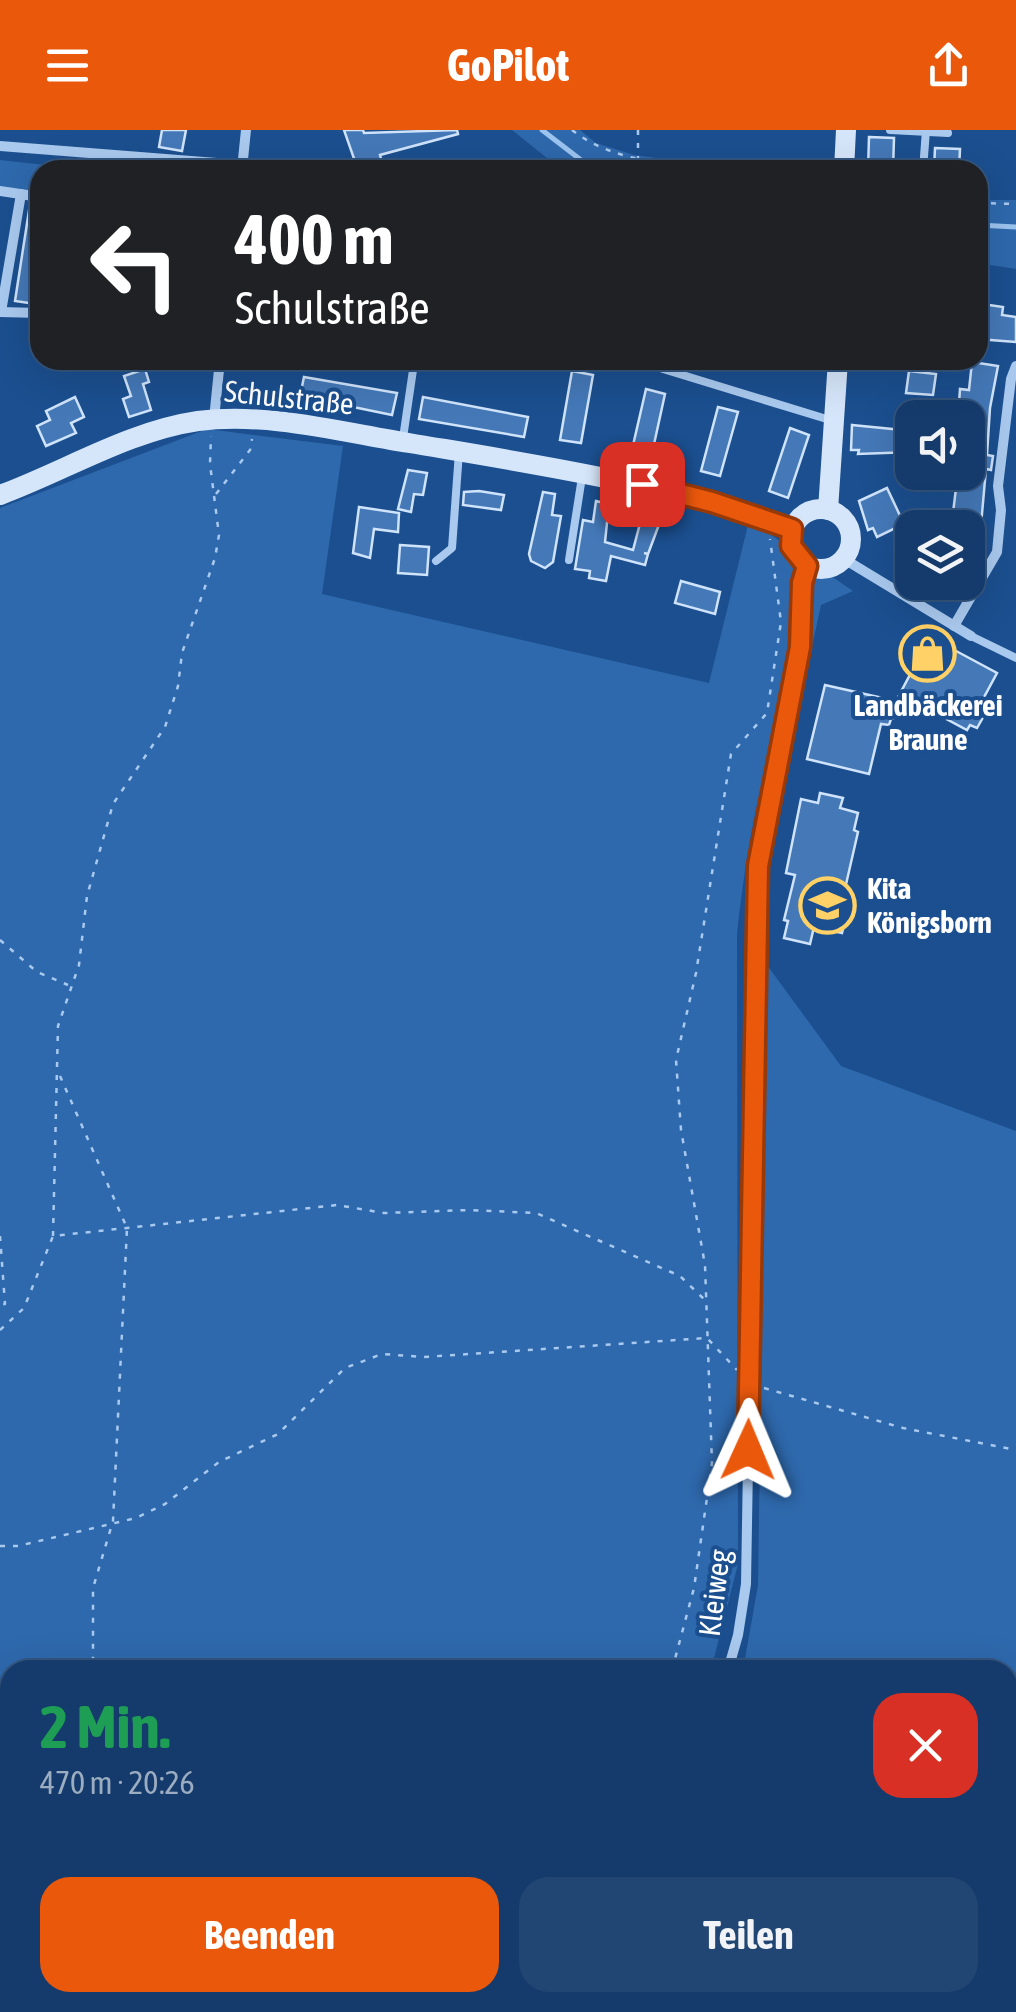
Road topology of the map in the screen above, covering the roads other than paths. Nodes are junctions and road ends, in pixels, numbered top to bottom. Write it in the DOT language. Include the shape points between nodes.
graph roads {
  1 [pos="246,130"];
  2 [pos="846,130"];
  3 [pos="890,130"];
  4 [pos="925,131"];
  5 [pos="948,133"];
  6 [pos="0,146"];
  7 [pos="154,160"];
  8 [pos="243,160"];
  9 [pos="844,160"];
  10 [pos="924,160"];
  11 [pos="0,191"];
  12 [pos="21,194"];
  13 [pos="30,195"];
  14 [pos="1,312"];
  15 [pos="30,312"];
  16 [pos="1016,366"];
  17 [pos="219,370"];
  18 [pos="413,370"];
  19 [pos="666,370"];
  20 [pos="837,370"];
  21 [pos="214,420"];
  22 [pos="834,421"];
  23 [pos="402,442"];
  24 [pos="459,452"];
  25 [pos="582,473"];
  26 [pos="0,495"];
  27 [pos="828,510"];
  28 [pos="1001,510"];
  29 [pos="1016,510"];
  30 [pos="783,526"];
  31 [pos="844,559"];
  32 [pos="436,560"];
  33 [pos="569,560"];
  34 [pos="807,566"];
  35 [pos="954,626"];
  36 [pos="971,636"];
  37 [pos="1016,658"];
  38 [pos="730,1660"];
  1 -- 8 [label="street"];
  2 -- 9 [label="main road"];
  3 -- 4 [label="lane"];
  4 -- 5 [label="lane"];
  4 -- 10 [label="lane"];
  6 -- 7 [label="street"];
  11 -- 12 [label="street"];
  12 -- 13 [label="street"];
  12 -- 14 [label="street"];
  14 -- 15 [label="street"];
  16 -- 28 [label="street" via="998,486"];
  17 -- 21 [label="street"];
  18 -- 23 [label="lane"];
  19 -- 22 [label="lane"];
  20 -- 22 [label="main road"];
  21 -- 23 [label="main road, Schulstraße"];
  21 -- 26 [label="main road, Schulstraße" via="148,434"];
  22 -- 27 [label="main road"];
  23 -- 24 [label="main road, Schulstraße"];
  24 -- 25 [label="main road, Schulstraße"];
  24 -- 32 [label="lane" via="452,548"];
  25 -- 30 [label="main road, Schulstraße" via="672,490"];
  25 -- 33 [label="lane"];
  27 -- 30 [label="main road" via="810,511"];
  27 -- 31 [label="main road" via="848,527"];
  28 -- 29 [label="street"];
  28 -- 35 [label="street" via="996,552"];
  30 -- 34 [label="main road"];
  31 -- 34 [label="main road" via="825,569"];
  31 -- 35 [label="street"];
  34 -- 38 [label="street, Kleiweg" via="800,647 758,866 746,1584"];
  35 -- 36 [label="street"];
  36 -- 37 [label="lane"];
}
